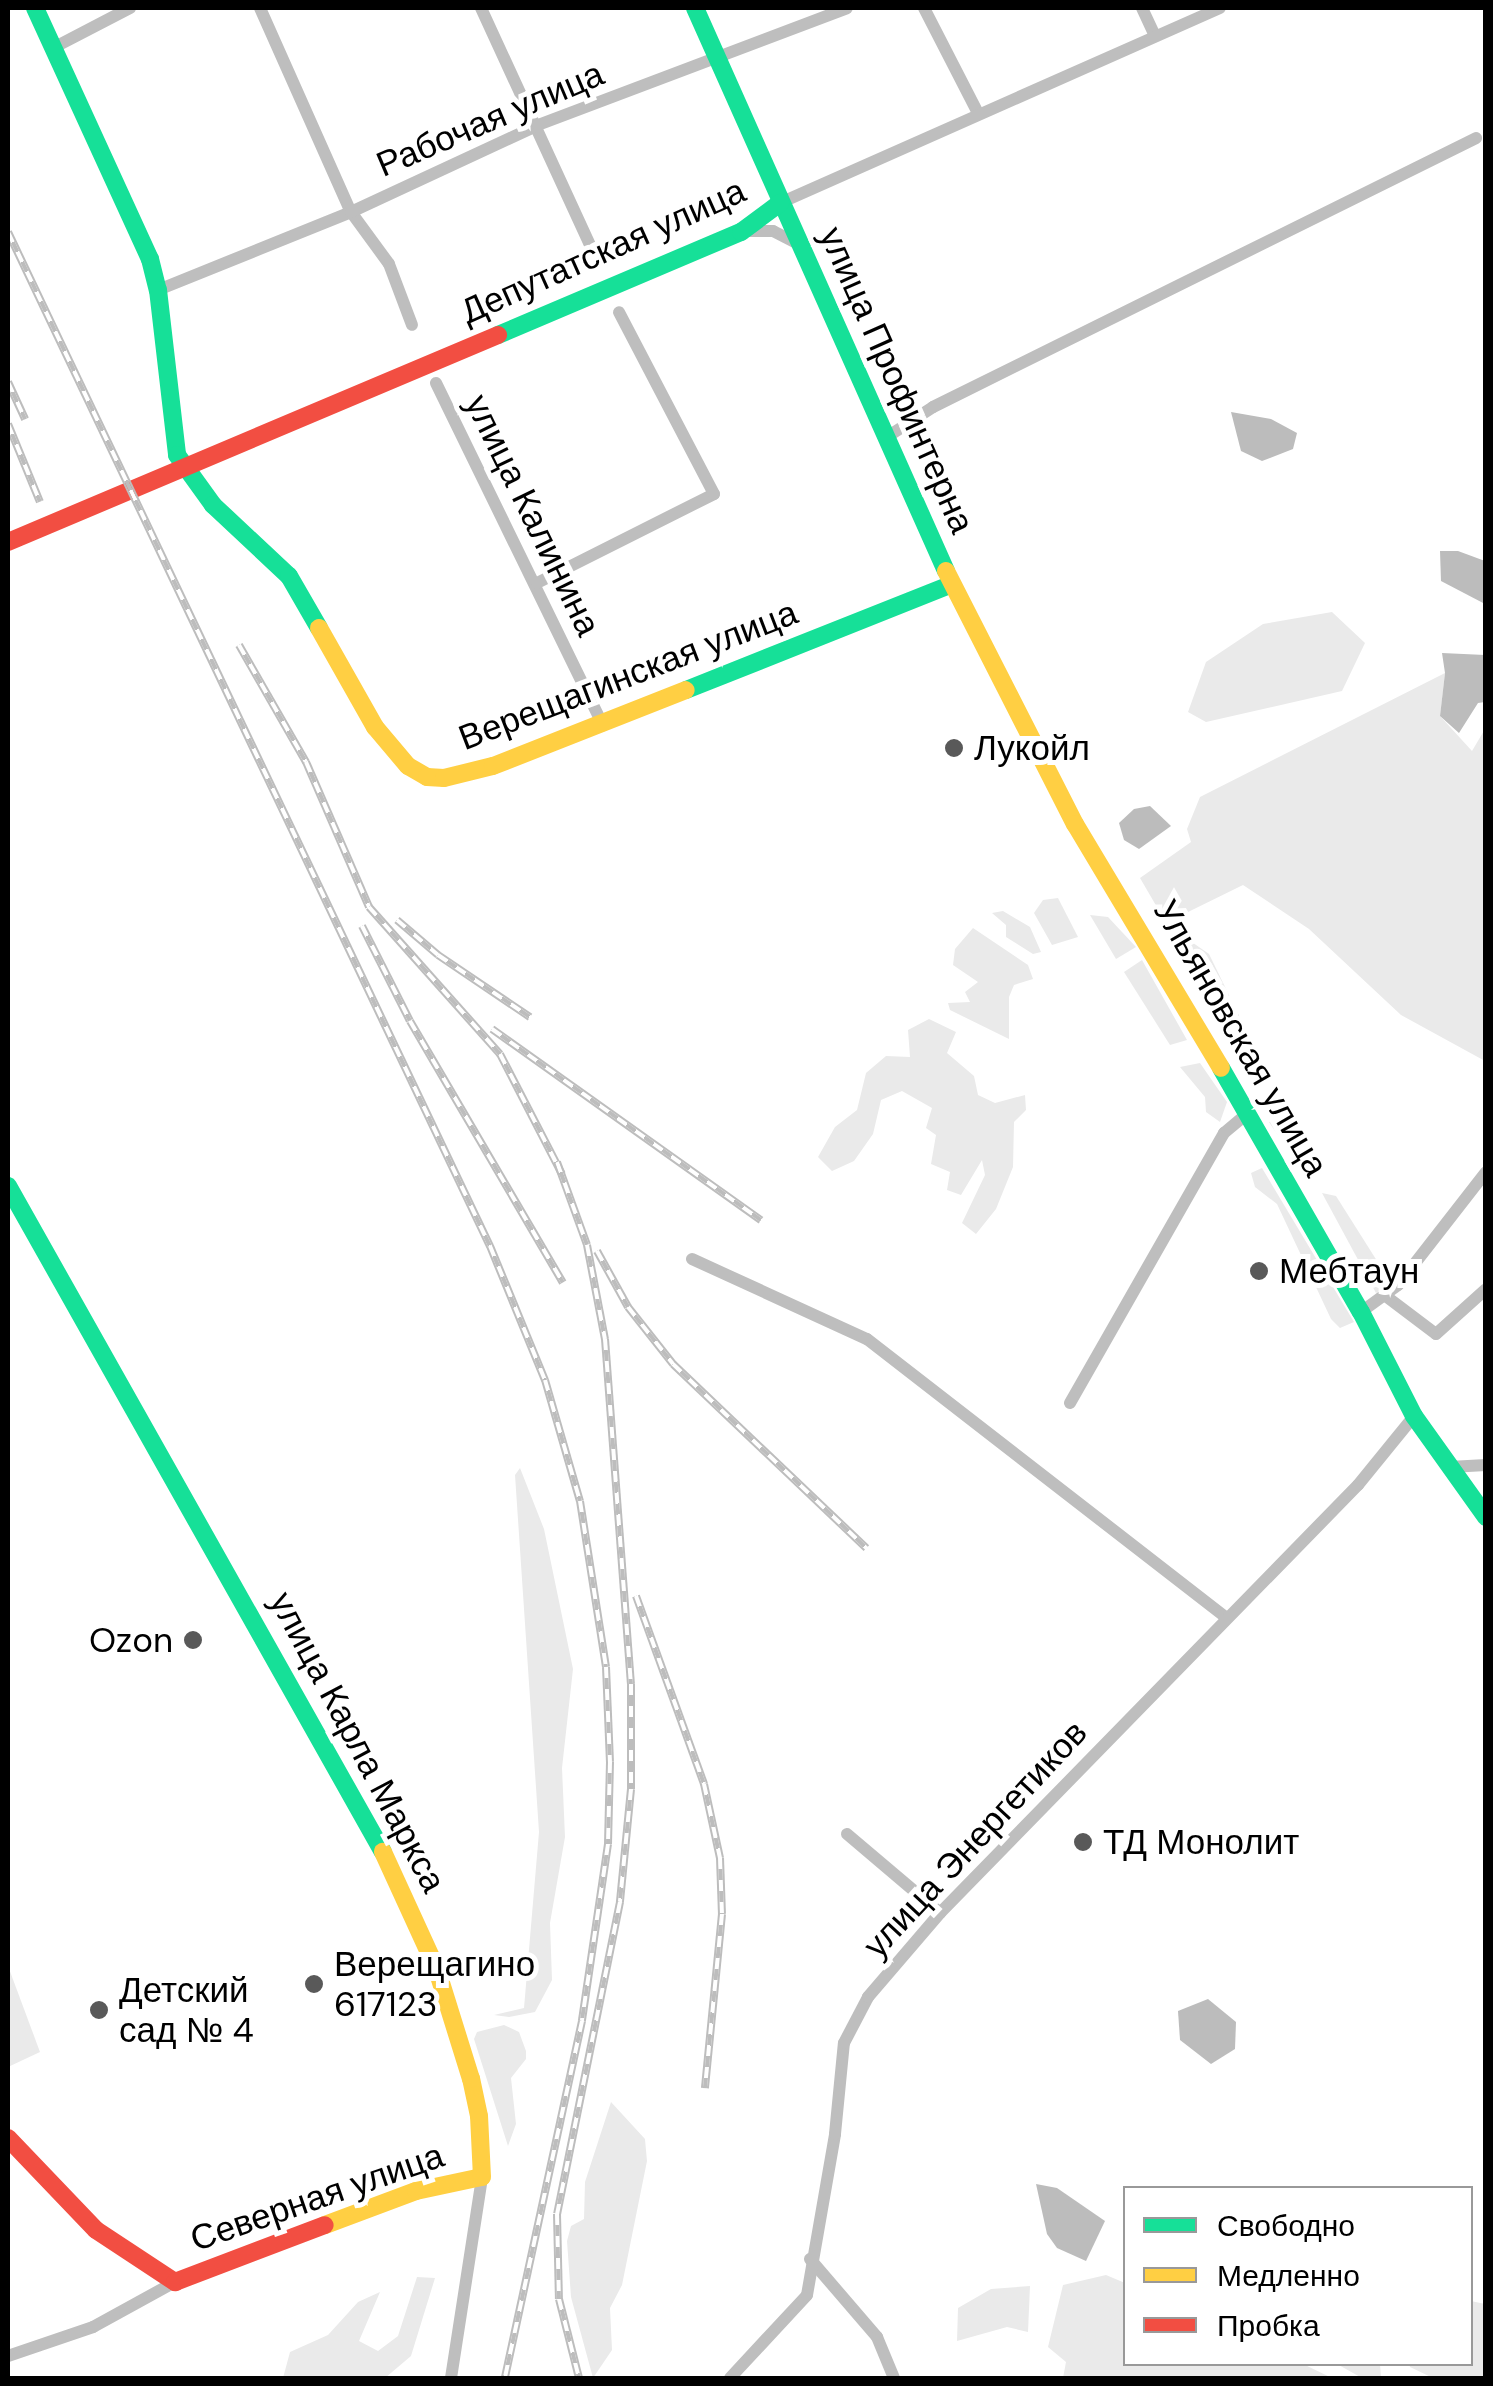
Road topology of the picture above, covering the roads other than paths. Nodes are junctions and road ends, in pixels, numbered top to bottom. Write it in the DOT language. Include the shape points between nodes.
graph roads {
  1 [pos="35,8"];
  2 [pos="130,8"];
  3 [pos="260,8"];
  4 [pos="481,8"];
  5 [pos="694,8"];
  6 [pos="847,8"];
  7 [pos="924,8"];
  8 [pos="1142,8"];
  9 [pos="1220,8"];
  10 [pos="1155,36"];
  11 [pos="54,48"];
  12 [pos="718,59"];
  13 [pos="978,113"];
  14 [pos="538,125"];
  15 [pos="1476,138"];
  16 [pos="780,203"];
  17 [pos="351,212"];
  18 [pos="742,232"];
  19 [pos="803,246"];
  20 [pos="592,249"];
  21 [pos="158,290"];
  22 [pos="620,312"];
  23 [pos="412,325"];
  24 [pos="436,384"];
  25 [pos="887,437"];
  26 [pos="8,542"];
  27 [pos="537,583"];
  28 [pos="952,584"];
  29 [pos="603,725"];
  30 [pos="1248,1112"];
  31 [pos="1486,1172"];
  32 [pos="8,1186"];
  33 [pos="692,1259"];
  34 [pos="1486,1289"];
  35 [pos="1386,1297"];
  36 [pos="1362,1312"];
  37 [pos="1070,1404"];
  38 [pos="1414,1416"];
  39 [pos="1486,1466"];
  40 [pos="1450,1468"];
  41 [pos="1486,1518"];
  42 [pos="1227,1618"];
  43 [pos="847,1834"];
  44 [pos="940,1913"];
  45 [pos="8,2138"];
  46 [pos="482,2177"];
  47 [pos="810,2259"];
  48 [pos="175,2282"];
  49 [pos="8,2356"];
  50 [pos="451,2378"];
  51 [pos="730,2378"];
  52 [pos="894,2378"];
  1 -- 11 [label="main road, Верещагинская улица"];
  2 -- 11 [label="street"];
  3 -- 17 [label="street"];
  4 -- 14 [label="street"];
  5 -- 12 [label="main road"];
  6 -- 12 [label="street, Рабочая улица"];
  7 -- 13 [label="street"];
  8 -- 10 [label="street"];
  9 -- 10 [label="street, Депутатская улица"];
  10 -- 13 [label="street, Депутатская улица"];
  11 -- 21 [label="main road, Верещагинская улица" via="125,198"];
  12 -- 14 [label="street, Рабочая улица"];
  12 -- 16 [label="main road"];
  13 -- 16 [label="street, Депутатская улица"];
  14 -- 17 [label="street, Рабочая улица"];
  14 -- 20 [label="street"];
  15 -- 25 [label="street" via="933,407"];
  16 -- 18 [label="main road, Депутатская улица"];
  16 -- 19 [label="main road, улица Профинтерна"];
  17 -- 21 [label="street, Рабочая улица"];
  17 -- 23 [label="street" via="388,264"];
  18 -- 19 [label="street" via="773,232"];
  18 -- 26 [label="main road, Депутатская улица"];
  19 -- 25 [label="main road, улица Профинтерна"];
  21 -- 29 [label="main road, Верещагинская улица" via="171,434 184,470 289,576 376,727 408,766 427,777 465,776"];
  22 -- 27 [label="street" via="714,494"];
  24 -- 27 [label="street, улица Калинина"];
  25 -- 28 [label="main road, улица Профинтерна"];
  27 -- 29 [label="street, улица Калинина"];
  28 -- 29 [label="main road, Верещагинская улица"];
  28 -- 30 [label="main road, Ульяновская улица" via="1075,824"];
  30 -- 36 [label="main road, Ульяновская улица"];
  30 -- 37 [label="street" via="1224,1132"];
  31 -- 35 [label="street"];
  32 -- 46 [label="main road, улица Карла Маркса" via="401,1886 437,1970 471,2079"];
  33 -- 42 [label="street" via="867,1340"];
  34 -- 35 [label="street" via="1436,1334"];
  35 -- 36 [label="street"];
  36 -- 38 [label="main road, Ульяновская улица"];
  38 -- 40 [label="main road, Ульяновская улица"];
  38 -- 42 [label="street, улица Энергетиков" via="1358,1485"];
  39 -- 40 [label="street"];
  40 -- 41 [label="main road, Ульяновская улица"];
  42 -- 44 [label="street, улица Энергетиков"];
  43 -- 44 [label="street"];
  44 -- 47 [label="street, улица Энергетиков" via="868,1996 844,2043 835,2134"];
  45 -- 48 [label="main road, Северная улица" via="96,2230"];
  46 -- 48 [label="main road, Северная улица" via="416,2191"];
  46 -- 50 [label="street, улица Карла Маркса"];
  47 -- 51 [label="street, улица Энергетиков" via="807,2295"];
  47 -- 52 [label="street" via="877,2336"];
  48 -- 49 [label="street, Северная улица" via="93,2327"];
}
